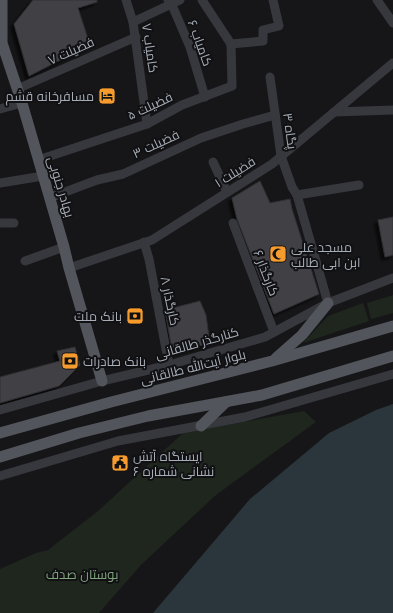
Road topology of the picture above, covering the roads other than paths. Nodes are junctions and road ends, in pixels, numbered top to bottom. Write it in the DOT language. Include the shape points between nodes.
graph roads {
  1 [pos="2,0"];
  2 [pos="126,0"];
  3 [pos="180,0"];
  4 [pos="202,0"];
  5 [pos="273,0"];
  6 [pos="377,0"];
  7 [pos="170,2"];
  8 [pos="133,22"];
  9 [pos="393,23"];
  10 [pos="136,37"];
  11 [pos="231,44"];
  12 [pos="393,62"];
  13 [pos="270,77"];
  14 [pos="17,90"];
  15 [pos="205,97"];
  16 [pos="22,103"];
  17 [pos="0,109"];
  18 [pos="393,110"];
  19 [pos="334,112"];
  20 [pos="275,115"];
  21 [pos="146,124"];
  22 [pos="281,156"];
  23 [pos="38,160"];
  24 [pos="213,162"];
  25 [pos="43,176"];
  26 [pos="0,183"];
  27 [pos="359,186"];
  28 [pos="294,191"];
  29 [pos="227,192"];
  30 [pos="49,198"];
  31 [pos="0,223"];
  32 [pos="14,223"];
  33 [pos="233,223"];
  34 [pos="144,242"];
  35 [pos="64,247"];
  36 [pos="25,261"];
  37 [pos="69,268"];
  38 [pos="393,278"];
  39 [pos="328,303"];
  40 [pos="393,326"];
  41 [pos="274,332"];
  42 [pos="393,356"];
  43 [pos="272,361"];
  44 [pos="170,365"];
  45 [pos="393,374"];
  46 [pos="102,381"];
  47 [pos="227,401"];
  48 [pos="0,410"];
  49 [pos="201,426"];
  50 [pos="0,433"];
  51 [pos="0,457"];
  52 [pos="0,476"];
  1 -- 14 [label="main road, بهادر جنوبی" via="2,42"];
  2 -- 8 [label="street, کامیاب ۷"];
  3 -- 7 [label="street"];
  4 -- 11 [label="street"];
  5 -- 11 [label="street" via="279,26 263,30 263,41"];
  6 -- 9 [label="street"];
  7 -- 8 [label="street"];
  7 -- 15 [label="street, کامیاب ۶" via="190,47"];
  8 -- 10 [label="street, کامیاب ۷"];
  10 -- 14 [label="street, فضیلت ۷"];
  10 -- 21 [label="street, کامیاب ۷"];
  11 -- 15 [label="street, فضیلت ۵" via="232,86"];
  12 -- 19 [label="street, فضیلت ۱"];
  13 -- 20 [label="street, پگاه ۳"];
  14 -- 16 [label="main road, بهادر جنوبی"];
  15 -- 21 [label="street, فضیلت ۵" via="182,104"];
  16 -- 17 [label="street"];
  16 -- 23 [label="main road, بهادر جنوبی"];
  18 -- 19 [label="street"];
  19 -- 22 [label="street, فضیلت ۱"];
  20 -- 22 [label="street, پگاه ۳"];
  20 -- 30 [label="street, فضیلت ۳" via="201,138 123,174 97,180"];
  21 -- 23 [label="street, فضیلت ۵"];
  22 -- 28 [label="street, پگاه ۳"];
  22 -- 29 [label="street, فضیلت ۱"];
  23 -- 25 [label="main road, بهادر جنوبی"];
  24 -- 29 [label="street"];
  25 -- 26 [label="street"];
  25 -- 30 [label="main road, بهادر جنوبی"];
  27 -- 28 [label="street"];
  28 -- 39 [label="street, پگاه ۳"];
  29 -- 34 [label="street, فضیلت ۱" via="152,240"];
  30 -- 35 [label="main road, بهادر جنوبی"];
  31 -- 32 [label="street"];
  33 -- 41 [label="street, کارگذار ۶"];
  34 -- 37 [label="street, فضیلت ۱"];
  34 -- 44 [label="street, کارگذار ۸"];
  35 -- 36 [label="street"];
  35 -- 37 [label="main road, بهادر جنوبی"];
  37 -- 46 [label="main road, بهادر جنوبی"];
  38 -- 39 [label="street, کنارگذر طالقانی"];
  39 -- 41 [label="street, کنارگذر طالقانی"];
  39 -- 43 [label="main road" via="302,336"];
  40 -- 43 [label="main road, بلوار آیت‌الله طالقانی"];
  41 -- 44 [label="street, کنارگذر طالقانی" via="265,337"];
  42 -- 47 [label="main road" via="271,392"];
  43 -- 50 [label="main road, بلوار آیت‌الله طالقانی"];
  44 -- 46 [label="street, کنارگذر طالقانی"];
  45 -- 49 [label="street" via="245,417"];
  46 -- 48 [label="street, کنارگذر طالقانی"];
  47 -- 49 [label="main road"];
  47 -- 51 [label="main road" via="148,416 79,433"];
  49 -- 52 [label="street" via="118,441"];
}
